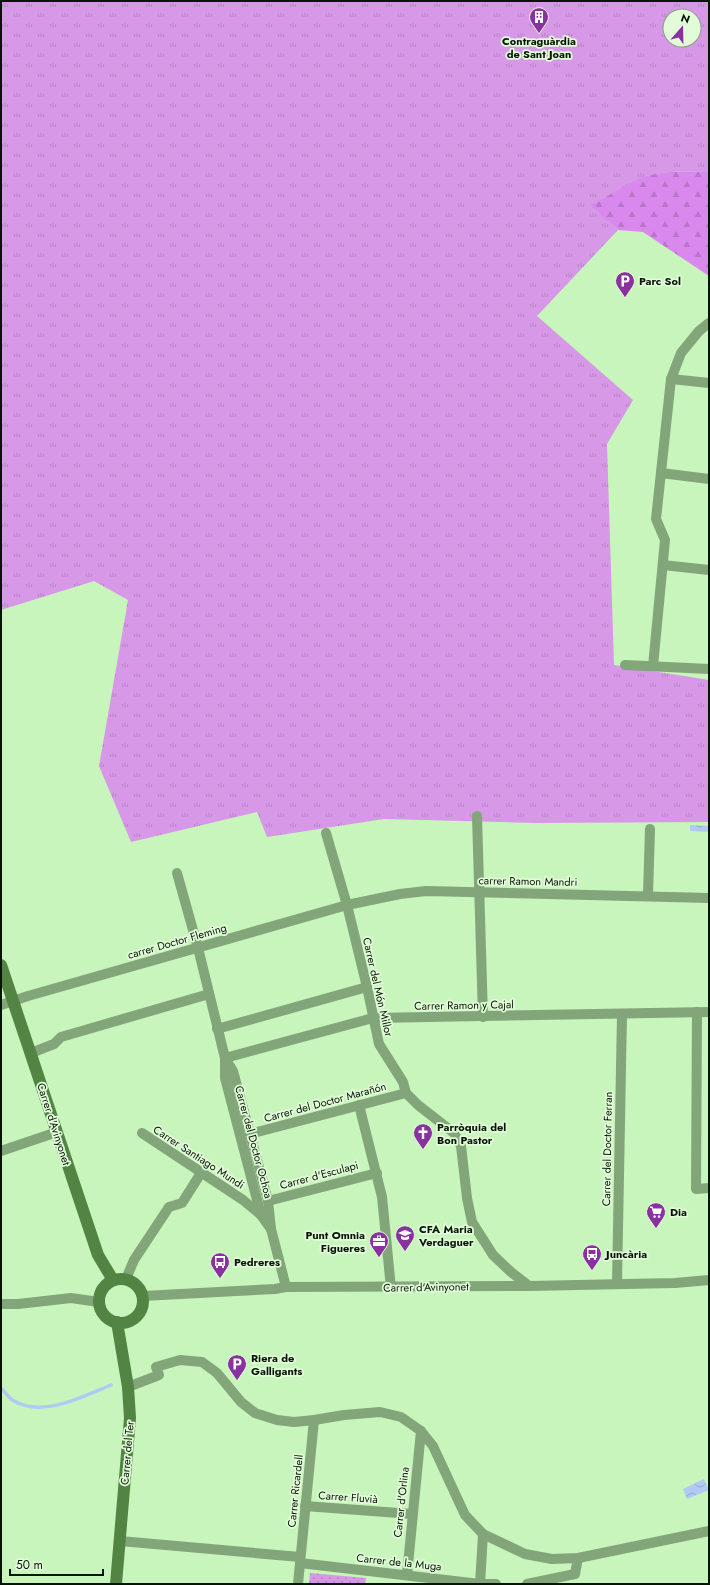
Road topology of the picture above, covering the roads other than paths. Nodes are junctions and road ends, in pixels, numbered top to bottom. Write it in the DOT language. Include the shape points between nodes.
graph roads {
  1 [pos="709,323"];
  2 [pos="671,379"];
  3 [pos="709,383"];
  4 [pos="661,473"];
  5 [pos="709,479"];
  6 [pos="663,565"];
  7 [pos="709,570"];
  8 [pos="625,665"];
  9 [pos="653,666"];
  10 [pos="709,669"];
  11 [pos="477,816"];
  12 [pos="650,829"];
  13 [pos="326,833"];
  14 [pos="177,873"];
  15 [pos="480,892"];
  16 [pos="648,895"];
  17 [pos="709,898"];
  18 [pos="347,905"];
  19 [pos="198,948"];
  20 [pos="1,965"];
  21 [pos="367,987"];
  22 [pos="209,994"];
  23 [pos="13,1001"];
  24 [pos="1,1005"];
  25 [pos="697,1012"];
  26 [pos="709,1012"];
  27 [pos="622,1014"];
  28 [pos="483,1017"];
  29 [pos="373,1018"];
  30 [pos="218,1029"];
  31 [pos="31,1053"];
  32 [pos="225,1058"];
  33 [pos="406,1093"];
  34 [pos="359,1105"];
  35 [pos="57,1132"];
  36 [pos="142,1133"];
  37 [pos="250,1134"];
  38 [pos="1,1151"];
  39 [pos="201,1173"];
  40 [pos="377,1173"];
  41 [pos="709,1188"];
  42 [pos="268,1201"];
  43 [pos="261,1215"];
  44 [pos="270,1229"];
  45 [pos="126,1279"];
  46 [pos="113,1280"];
  47 [pos="709,1280"];
  48 [pos="617,1284"];
  49 [pos="529,1286"];
  50 [pos="286,1287"];
  51 [pos="390,1288"];
  52 [pos="143,1296"];
  53 [pos="99,1302"];
  54 [pos="1,1304"];
  55 [pos="117,1322"];
  56 [pos="128,1387"];
  57 [pos="314,1420"];
  58 [pos="421,1431"];
  59 [pos="305,1506"];
  60 [pos="412,1514"];
  61 [pos="709,1531"];
  62 [pos="483,1534"];
  63 [pos="120,1541"];
  64 [pos="578,1558"];
  65 [pos="300,1560"];
  66 [pos="407,1576"];
  67 [pos="116,1584"];
  68 [pos="298,1584"];
  69 [pos="480,1584"];
  70 [pos="496,1584"];
  71 [pos="527,1584"];
  1 -- 2 [label="street" via="681,353"];
  2 -- 3 [label="street"];
  2 -- 4 [label="street"];
  4 -- 5 [label="street"];
  4 -- 6 [label="street" via="656,519 665,540"];
  6 -- 7 [label="street"];
  6 -- 9 [label="street"];
  8 -- 9 [label="street"];
  9 -- 10 [label="street"];
  11 -- 15 [label="street"];
  12 -- 16 [label="street"];
  13 -- 18 [label="street, Carrer del Món Millor"];
  14 -- 19 [label="street, Carrer del Doctor Ochoa"];
  15 -- 16 [label="street, carrer Ramon Mandri"];
  15 -- 18 [label="street, carrer Ramon Mandri" via="426,891"];
  15 -- 28 [label="street"];
  16 -- 17 [label="street, carrer Ramon Mandri"];
  18 -- 19 [label="street, carrer Doctor Fleming"];
  18 -- 21 [label="street, Carrer del Món Millor"];
  19 -- 22 [label="street, Carrer del Doctor Ochoa"];
  19 -- 23 [label="street, carrer Doctor Fleming"];
  20 -- 23 [label="street, Carrer d'Avinyonet"];
  21 -- 29 [label="street, Carrer del Món Millor"];
  21 -- 30 [label="street"];
  22 -- 30 [label="street, Carrer del Doctor Ochoa"];
  22 -- 31 [label="street" via="60,1037 54,1044"];
  23 -- 24 [label="street, carrer Doctor Fleming"];
  23 -- 31 [label="street, Carrer d'Avinyonet"];
  25 -- 26 [label="street, Carrer Ramon y Cajal"];
  25 -- 27 [label="street, Carrer Ramon y Cajal"];
  25 -- 41 [label="street" via="696,1189"];
  27 -- 28 [label="street, Carrer Ramon y Cajal"];
  27 -- 48 [label="street, Carrer del Doctor Ferran"];
  28 -- 29 [label="street, Carrer Ramon y Cajal"];
  29 -- 32 [label="street, Carrer Ramon y Cajal"];
  29 -- 33 [label="street, Carrer del Món Millor" via="379,1044 403,1082"];
  30 -- 32 [label="street, Carrer del Doctor Ochoa"];
  31 -- 35 [label="street, Carrer d'Avinyonet"];
  32 -- 37 [label="street, Carrer del Doctor Ochoa" via="233,1071"];
  32 -- 43 [label="street, Carrer del Doctor Ochoa" via="225,1078"];
  33 -- 34 [label="street, Carrer del Doctor Marañón"];
  33 -- 49 [label="street, Carrer del Món Millor" via="454,1133 461,1146 472,1222 493,1255"];
  34 -- 37 [label="street, Carrer del Doctor Marañón"];
  34 -- 40 [label="street"];
  35 -- 38 [label="street"];
  35 -- 46 [label="street, Carrer d'Avinyonet" via="98,1255"];
  36 -- 39 [label="street, Carrer Santiago Mundi"];
  37 -- 42 [label="street, Carrer del Doctor Ochoa"];
  39 -- 43 [label="street, Carrer Santiago Mundi"];
  39 -- 45 [label="street" via="182,1204 169,1207 134,1260"];
  40 -- 42 [label="street, Carrer d'Esculapi"];
  40 -- 51 [label="street" via="382,1197"];
  42 -- 44 [label="street, Carrer del Doctor Ochoa"];
  43 -- 44 [label="street, Carrer del Doctor Ochoa"];
  44 -- 50 [label="street, Carrer del Doctor Ochoa"];
  45 -- 46 [label="street"];
  45 -- 52 [label="street" via="137,1285"];
  46 -- 53 [label="street" via="103,1289"];
  47 -- 48 [label="street, Carrer d'Avinyonet"];
  48 -- 49 [label="street, Carrer d'Avinyonet"];
  49 -- 51 [label="street, Carrer d'Avinyonet"];
  50 -- 51 [label="street, Carrer d'Avinyonet"];
  50 -- 52 [label="street, Carrer d'Avinyonet"];
  52 -- 55 [label="street" via="141,1310 137,1316 124,1322"];
  53 -- 54 [label="street" via="71,1298"];
  53 -- 55 [label="street" via="105,1315"];
  55 -- 56 [label="street, Carrer del Ter"];
  56 -- 57 [label="street" via="159,1375 156,1367 180,1360 202,1362 217,1373 241,1402 255,1412 277,1420"];
  56 -- 63 [label="street, Carrer del Ter" via="130,1418"];
  57 -- 58 [label="street" via="380,1412 401,1417"];
  57 -- 59 [label="street, Carrer Ricardell"];
  58 -- 60 [label="street, Carrer d'Orlina"];
  58 -- 62 [label="street" via="434,1446 465,1515"];
  59 -- 60 [label="street, Carrer Fluvià"];
  59 -- 65 [label="street, Carrer Ricardell"];
  60 -- 66 [label="street, Carrer d'Orlina"];
  61 -- 64 [label="street"];
  62 -- 64 [label="street" via="525,1554 552,1559"];
  62 -- 69 [label="street"];
  63 -- 65 [label="street, Carrer de la Muga"];
  63 -- 67 [label="street, Carrer del Ter"];
  64 -- 71 [label="street" via="575,1574"];
  65 -- 66 [label="street, Carrer de la Muga"];
  65 -- 68 [label="street, Carrer Ricardell"];
  66 -- 69 [label="street, Carrer de la Muga"];
  69 -- 70 [label="street, Carrer de la Muga"];
}
